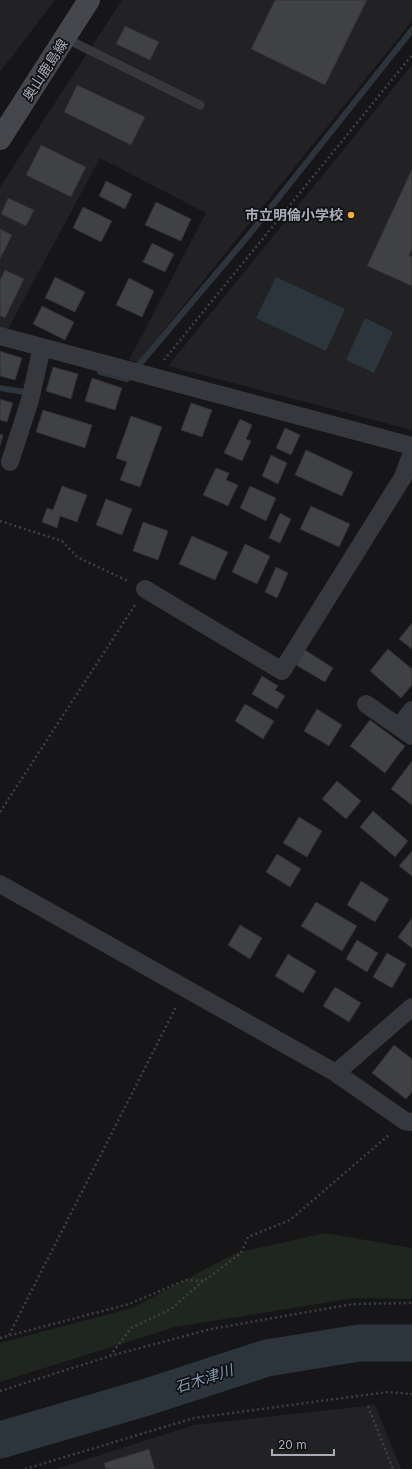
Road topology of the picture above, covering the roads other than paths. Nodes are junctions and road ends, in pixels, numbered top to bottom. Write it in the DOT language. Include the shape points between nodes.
graph roads {
  1 [pos="89,0"];
  2 [pos="65,38"];
  3 [pos="200,105"];
  4 [pos="0,139"];
  5 [pos="0,336"];
  6 [pos="42,347"];
  7 [pos="412,446"];
  8 [pos="412,454"];
  9 [pos="10,462"];
  10 [pos="145,589"];
  11 [pos="366,704"];
  12 [pos="412,710"];
  13 [pos="406,732"];
  14 [pos="0,884"];
  15 [pos="412,1007"];
  16 [pos="336,1073"];
  17 [pos="409,1122"];
  1 -- 2 [label="main road, 奥山鹿島線"];
  2 -- 3 [label="lane"];
  2 -- 4 [label="main road, 奥山鹿島線"];
  5 -- 6 [label="street"];
  6 -- 7 [label="street"];
  6 -- 9 [label="street" via="32,393"];
  8 -- 10 [label="street" via="403,477 282,671"];
  11 -- 13 [label="street"];
  12 -- 13 [label="street"];
  14 -- 16 [label="street"];
  15 -- 16 [label="street"];
  16 -- 17 [label="street"];
}
